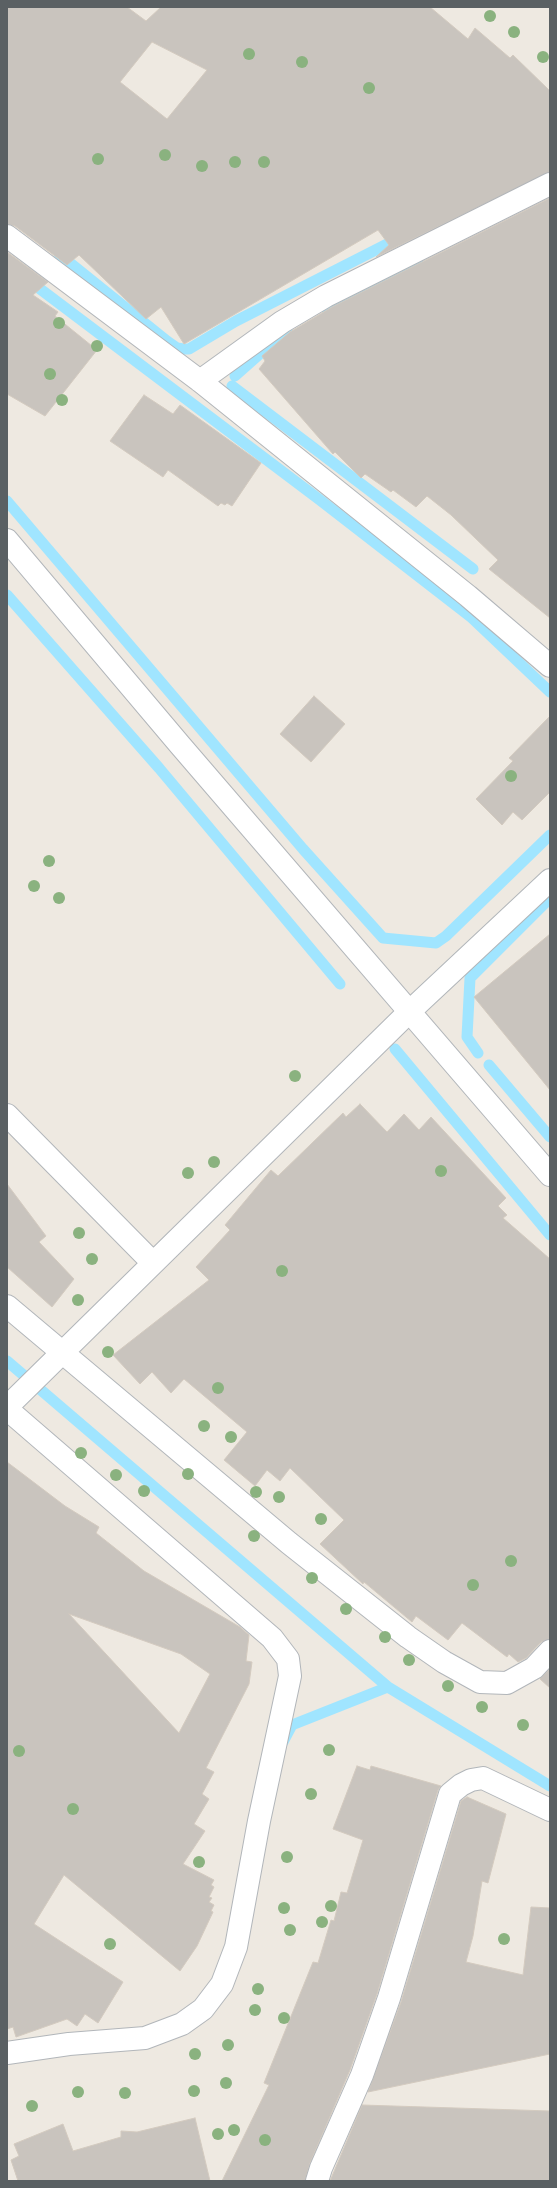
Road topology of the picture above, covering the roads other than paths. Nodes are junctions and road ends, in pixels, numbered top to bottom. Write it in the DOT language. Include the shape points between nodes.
graph roads {
  1 [pos="550,184"];
  2 [pos="7,236"];
  3 [pos="200,381"];
  4 [pos="7,540"];
  5 [pos="550,666"];
  6 [pos="550,880"];
  7 [pos="409,1012"];
  8 [pos="7,1115"];
  9 [pos="550,1175"];
  10 [pos="153,1263"];
  11 [pos="7,1306"];
  12 [pos="62,1353"];
  13 [pos="7,1408"];
  14 [pos="550,1651"];
  15 [pos="550,1810"];
  16 [pos="7,2053"];
  17 [pos="317,2181"];
  1 -- 3 [label="street" via="326,296 282,322"];
  2 -- 3 [label="street"];
  3 -- 5 [label="street" via="468,596"];
  4 -- 7 [label="street"];
  6 -- 7 [label="street"];
  7 -- 9 [label="street"];
  7 -- 10 [label="street"];
  8 -- 10 [label="street"];
  10 -- 12 [label="street"];
  11 -- 12 [label="street"];
  12 -- 13 [label="street"];
  12 -- 14 [label="street" via="289,1543 408,1637 444,1662 480,1682 507,1683 534,1668"];
  13 -- 16 [label="street" via="272,1638 288,1659 290,1676 259,1821 236,1947 222,1984 203,2009 182,2024 145,2038 69,2044"];
  15 -- 17 [label="street" via="484,1778 471,1780 450,1794 393,1984 362,2075"];
}
